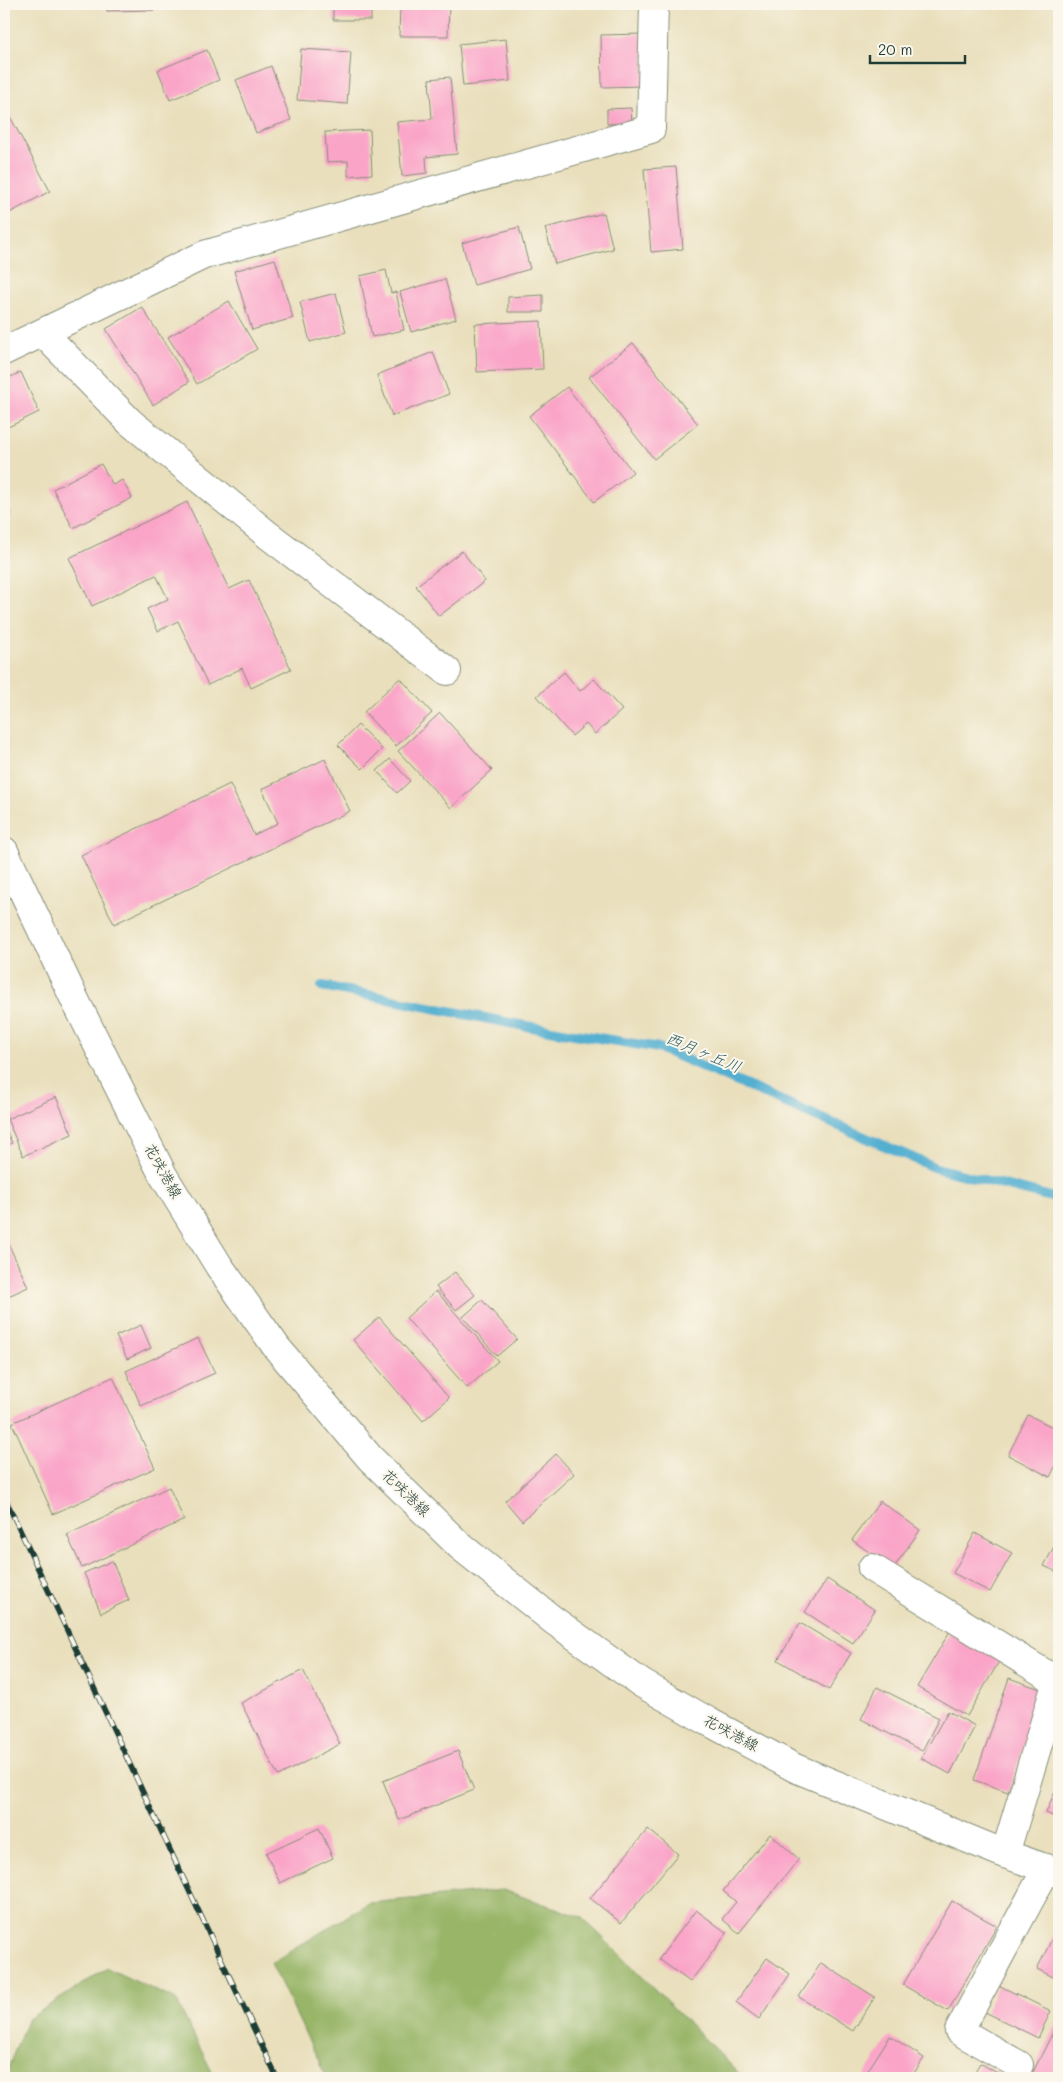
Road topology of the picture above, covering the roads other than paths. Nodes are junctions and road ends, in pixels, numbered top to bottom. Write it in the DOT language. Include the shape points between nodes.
graph roads {
  1 [pos="654,4"];
  2 [pos="43,333"];
  3 [pos="4,352"];
  4 [pos="447,671"];
  5 [pos="4,851"];
  6 [pos="872,1568"];
  7 [pos="1058,1678"];
  8 [pos="1005,1854"];
  9 [pos="1053,1870"];
  10 [pos="1019,2065"];
  1 -- 2 [label="main road" via="651,129 204,255"];
  2 -- 3 [label="main road"];
  2 -- 4 [label="main road" via="130,422 268,535"];
  5 -- 8 [label="main road, 花咲港線" via="163,1175 219,1266 277,1348 370,1458 460,1546 553,1620 641,1683 796,1768"];
  6 -- 7 [label="main road"];
  7 -- 8 [label="main road"];
  8 -- 9 [label="main road, 花咲港線"];
  9 -- 10 [label="main road" via="959,2031"];
}
